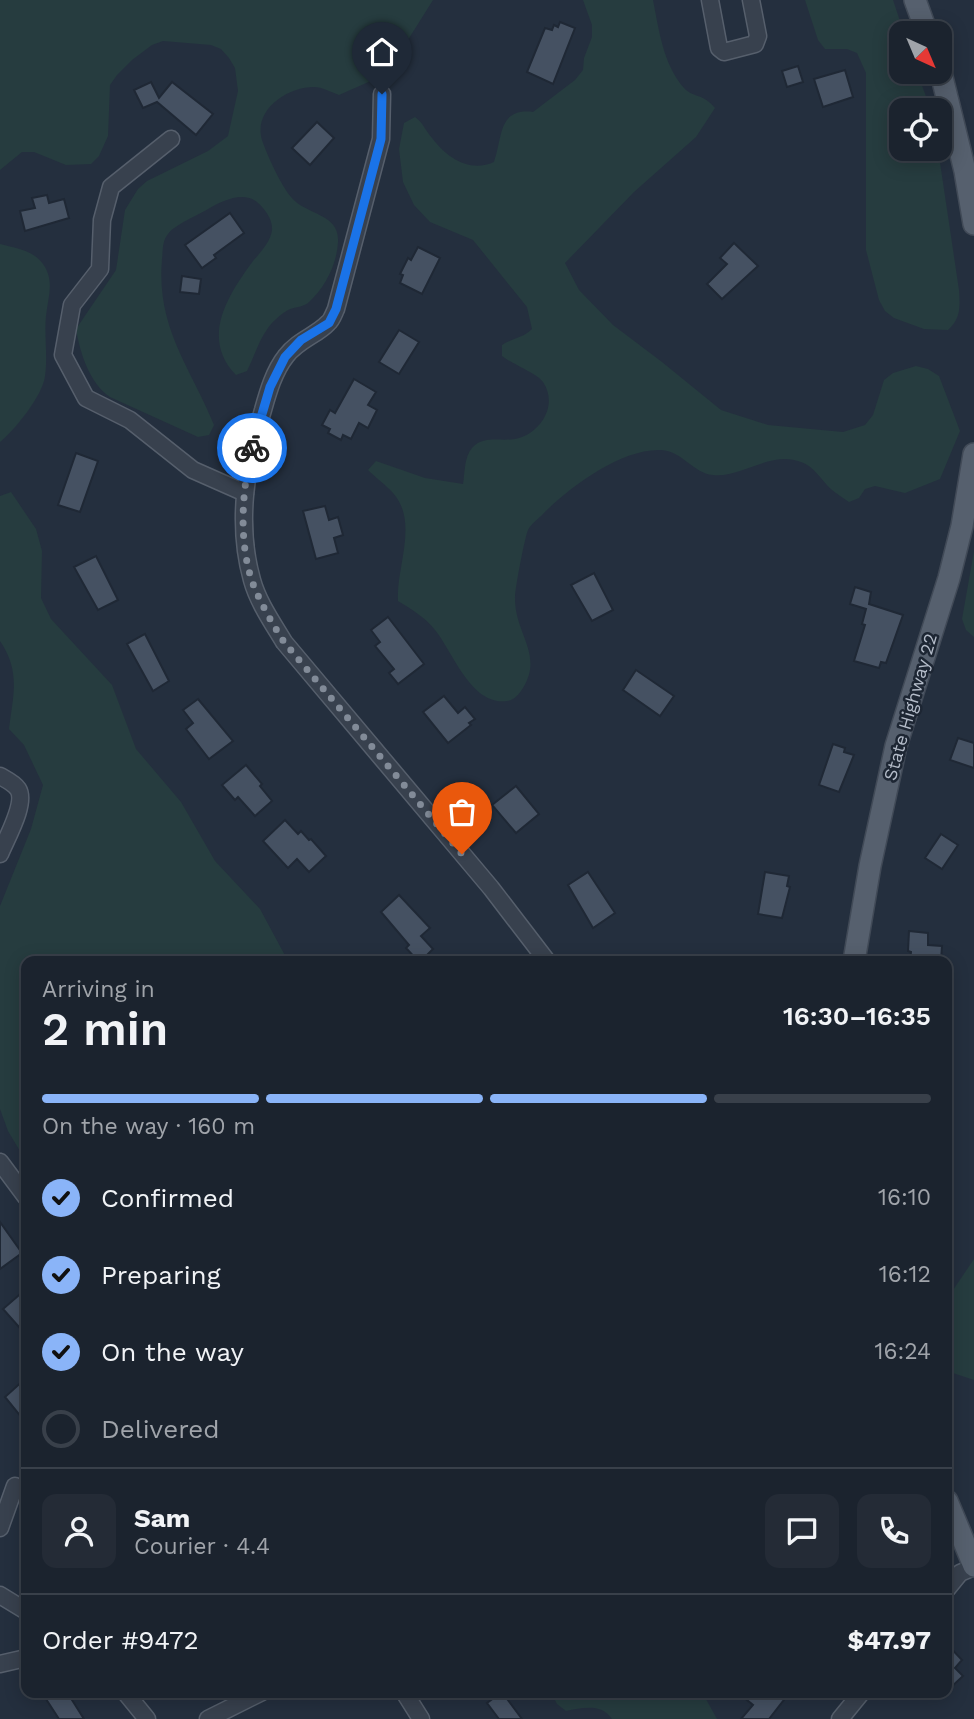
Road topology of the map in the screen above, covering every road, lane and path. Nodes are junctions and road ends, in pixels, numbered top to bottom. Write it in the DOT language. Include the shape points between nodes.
graph roads {
  1 [pos="710,0"];
  2 [pos="751,0"];
  3 [pos="915,0"];
  4 [pos="923,21"];
  5 [pos="944,84"];
  6 [pos="382,94"];
  7 [pos="172,139"];
  8 [pos="974,225"];
  9 [pos="974,454"];
  10 [pos="245,493"];
  11 [pos="0,776"];
  12 [pos="0,854"];
  13 [pos="543,956"];
  14 [pos="855,956"];
  15 [pos="0,1162"];
  16 [pos="21,1190"];
  17 [pos="15,1486"];
  18 [pos="952,1513"];
  19 [pos="0,1528"];
  20 [pos="974,1566"];
  21 [pos="952,1583"];
  22 [pos="0,1595"];
  23 [pos="21,1608"];
  24 [pos="21,1659"];
  25 [pos="0,1664"];
  26 [pos="130,1698"];
  27 [pos="250,1698"];
  28 [pos="408,1698"];
  29 [pos="857,1698"];
  30 [pos="147,1719"];
  31 [pos="208,1719"];
  32 [pos="421,1719"];
  33 [pos="840,1719"];
  1 -- 2 [label="street" via="719,48 724,52 755,44 758,36"];
  3 -- 4 [label="main road"];
  5 -- 8 [label="main road"];
  6 -- 10 [label="street" via="381,139 336,309 329,323 301,340 285,357 270,387 251,451"];
  7 -- 10 [label="street" via="111,187 102,220 100,270 72,304 63,355 86,397 130,420 193,470"];
  9 -- 14 [label="main road, State Highway 22" via="949,578 896,746"];
  10 -- 13 [label="street" via="243,521 252,581 284,642"];
  11 -- 12 [label="street" via="20,791 21,802"];
  15 -- 16 [label="street"];
  17 -- 19 [label="street"];
  18 -- 20 [label="main road"];
  20 -- 21 [label="street"];
  22 -- 23 [label="street"];
  24 -- 25 [label="street"];
  26 -- 30 [label="street"];
  27 -- 31 [label="street"];
  28 -- 32 [label="street"];
  29 -- 33 [label="street"];
}
